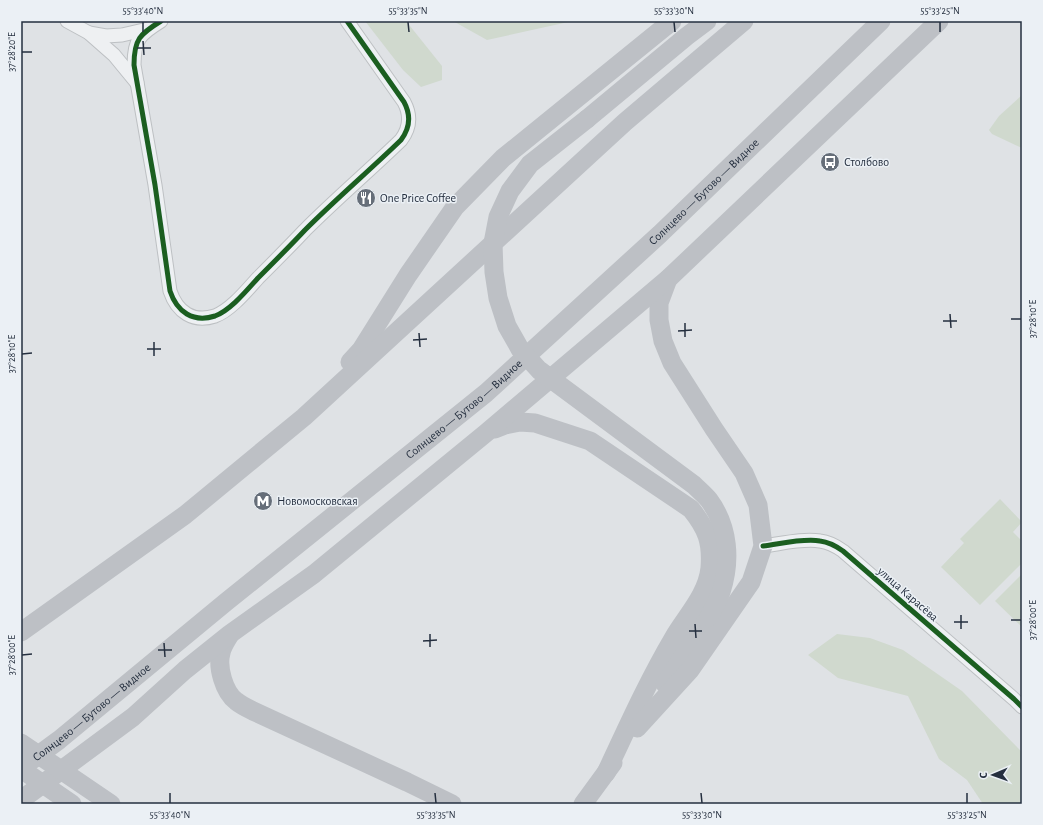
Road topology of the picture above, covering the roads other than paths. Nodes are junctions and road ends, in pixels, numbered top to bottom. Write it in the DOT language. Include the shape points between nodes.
graph roads {
  1 [pos="67,21"];
  2 [pos="161,21"];
  3 [pos="347,21"];
  4 [pos="672,21"];
  5 [pos="702,21"];
  6 [pos="707,21"];
  7 [pos="744,21"];
  8 [pos="881,21"];
  9 [pos="939,21"];
  10 [pos="148,29"];
  11 [pos="89,33"];
  12 [pos="687,36"];
  13 [pos="138,84"];
  14 [pos="669,278"];
  15 [pos="304,417"];
  16 [pos="486,433"];
  17 [pos="763,546"];
  18 [pos="21,632"];
  19 [pos="230,634"];
  20 [pos="1022,708"];
  21 [pos="637,728"];
  22 [pos="21,743"];
  23 [pos="21,769"];
  24 [pos="606,773"];
  25 [pos="595,789"];
  26 [pos="21,800"];
  27 [pos="72,804"];
  28 [pos="111,804"];
  29 [pos="452,804"];
  30 [pos="575,804"];
  31 [pos="583,804"];
  1 -- 11 [label="street"];
  2 -- 10 [label="street"];
  3 -- 13 [label="street" via="404,102 409,116 406,131 401,140 338,197 242,294 226,309 210,317 197,318 188,315 173,300 170,292"];
  4 -- 15 [label="main road" via="503,158 455,207 361,350"];
  5 -- 12 [label="main road"];
  6 -- 12 [label="main road"];
  7 -- 15 [label="main road" via="625,122"];
  8 -- 23 [label="main road, Солнцево — Бутово — Видное" via="660,234 486,393"];
  9 -- 14 [label="main road"];
  10 -- 11 [label="street" via="122,35"];
  10 -- 13 [label="street" via="134,49"];
  11 -- 13 [label="street" via="114,55"];
  12 -- 21 [label="main road, bridge" via="530,164 510,191 498,217 493,243 498,298 507,326 520,349 538,370 694,485 709,500 721,521 727,547 727,567 721,593"];
  14 -- 16 [label="main road"];
  14 -- 17 [label="main road" via="659,303 663,342 672,363 744,474 758,506"];
  15 -- 18 [label="main road" via="185,515"];
  16 -- 19 [label="main road" via="314,574"];
  16 -- 24 [label="main road" via="505,425 535,423 590,441 691,509 707,533 710,568 706,585 674,637"];
  17 -- 20 [label="street, улица Карасёва" via="809,540 834,545"];
  17 -- 21 [label="main road" via="751,582 690,670"];
  19 -- 26 [label="main road" via="133,717"];
  19 -- 29 [label="main road" via="221,653 220,665 222,679 236,701 252,711"];
  21 -- 24 [label="main road"];
  22 -- 28 [label="main road, bridge"];
  23 -- 27 [label="main road, bridge"];
  24 -- 25 [label="main road"];
  25 -- 30 [label="main road"];
  25 -- 31 [label="main road"];
}
